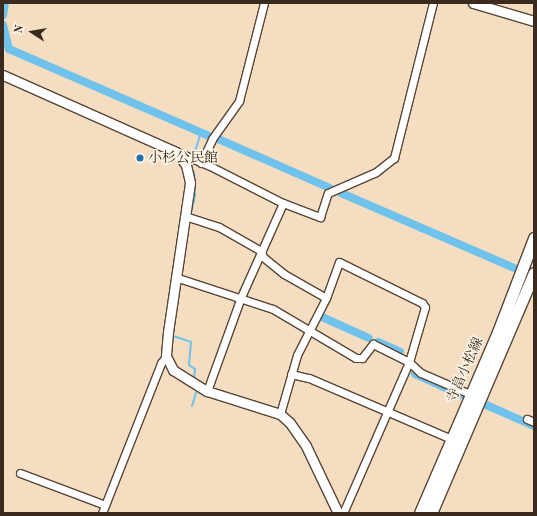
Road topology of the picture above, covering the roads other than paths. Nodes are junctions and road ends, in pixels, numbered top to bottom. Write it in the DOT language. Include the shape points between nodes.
graph roads {
  1 [pos="264,3"];
  2 [pos="433,3"];
  3 [pos="473,3"];
  4 [pos="534,21"];
  5 [pos="3,75"];
  6 [pos="176,152"];
  7 [pos="201,163"];
  8 [pos="283,204"];
  9 [pos="185,216"];
  10 [pos="534,238"];
  11 [pos="261,252"];
  12 [pos="534,273"];
  13 [pos="175,277"];
  14 [pos="241,297"];
  15 [pos="326,298"];
  16 [pos="308,330"];
  17 [pos="166,356"];
  18 [pos="409,362"];
  19 [pos="291,374"];
  20 [pos="207,391"];
  21 [pos="470,394"];
  22 [pos="388,413"];
  23 [pos="280,414"];
  24 [pos="451,439"];
  25 [pos="20,473"];
  26 [pos="105,505"];
  27 [pos="102,513"];
  28 [pos="338,513"];
  29 [pos="343,513"];
  30 [pos="420,513"];
  31 [pos="431,513"];
  1 -- 7 [label="street" via="239,101 212,139"];
  2 -- 8 [label="street" via="394,158 376,172 328,194 320,217"];
  3 -- 4 [label="street"];
  5 -- 6 [label="street"];
  6 -- 7 [label="street"];
  6 -- 9 [label="street" via="186,165 190,183"];
  7 -- 8 [label="street"];
  8 -- 11 [label="street"];
  9 -- 11 [label="street" via="219,227"];
  9 -- 13 [label="street"];
  10 -- 21 [label="main road, 寺畠小松線"];
  11 -- 14 [label="street"];
  11 -- 15 [label="street" via="263,257 284,274"];
  12 -- 31 [label="main road, 寺畠小松線"];
  13 -- 14 [label="street"];
  13 -- 17 [label="street"];
  14 -- 16 [label="street" via="273,309"];
  14 -- 20 [label="street"];
  15 -- 16 [label="street"];
  15 -- 18 [label="street" via="338,262 422,303 425,307"];
  16 -- 18 [label="street" via="356,358 362,358 373,344"];
  16 -- 19 [label="street"];
  17 -- 20 [label="street" via="173,370"];
  17 -- 26 [label="street" via="160,363"];
  18 -- 21 [label="street" via="421,373"];
  18 -- 22 [label="street"];
  19 -- 22 [label="street" via="309,378"];
  19 -- 23 [label="street"];
  20 -- 23 [label="street"];
  21 -- 24 [label="main road, 寺畠小松線"];
  22 -- 24 [label="street"];
  22 -- 29 [label="street"];
  23 -- 28 [label="street" via="290,423 306,446"];
  24 -- 30 [label="main road, 寺畠小松線"];
  25 -- 26 [label="street"];
  26 -- 27 [label="street"];
}
